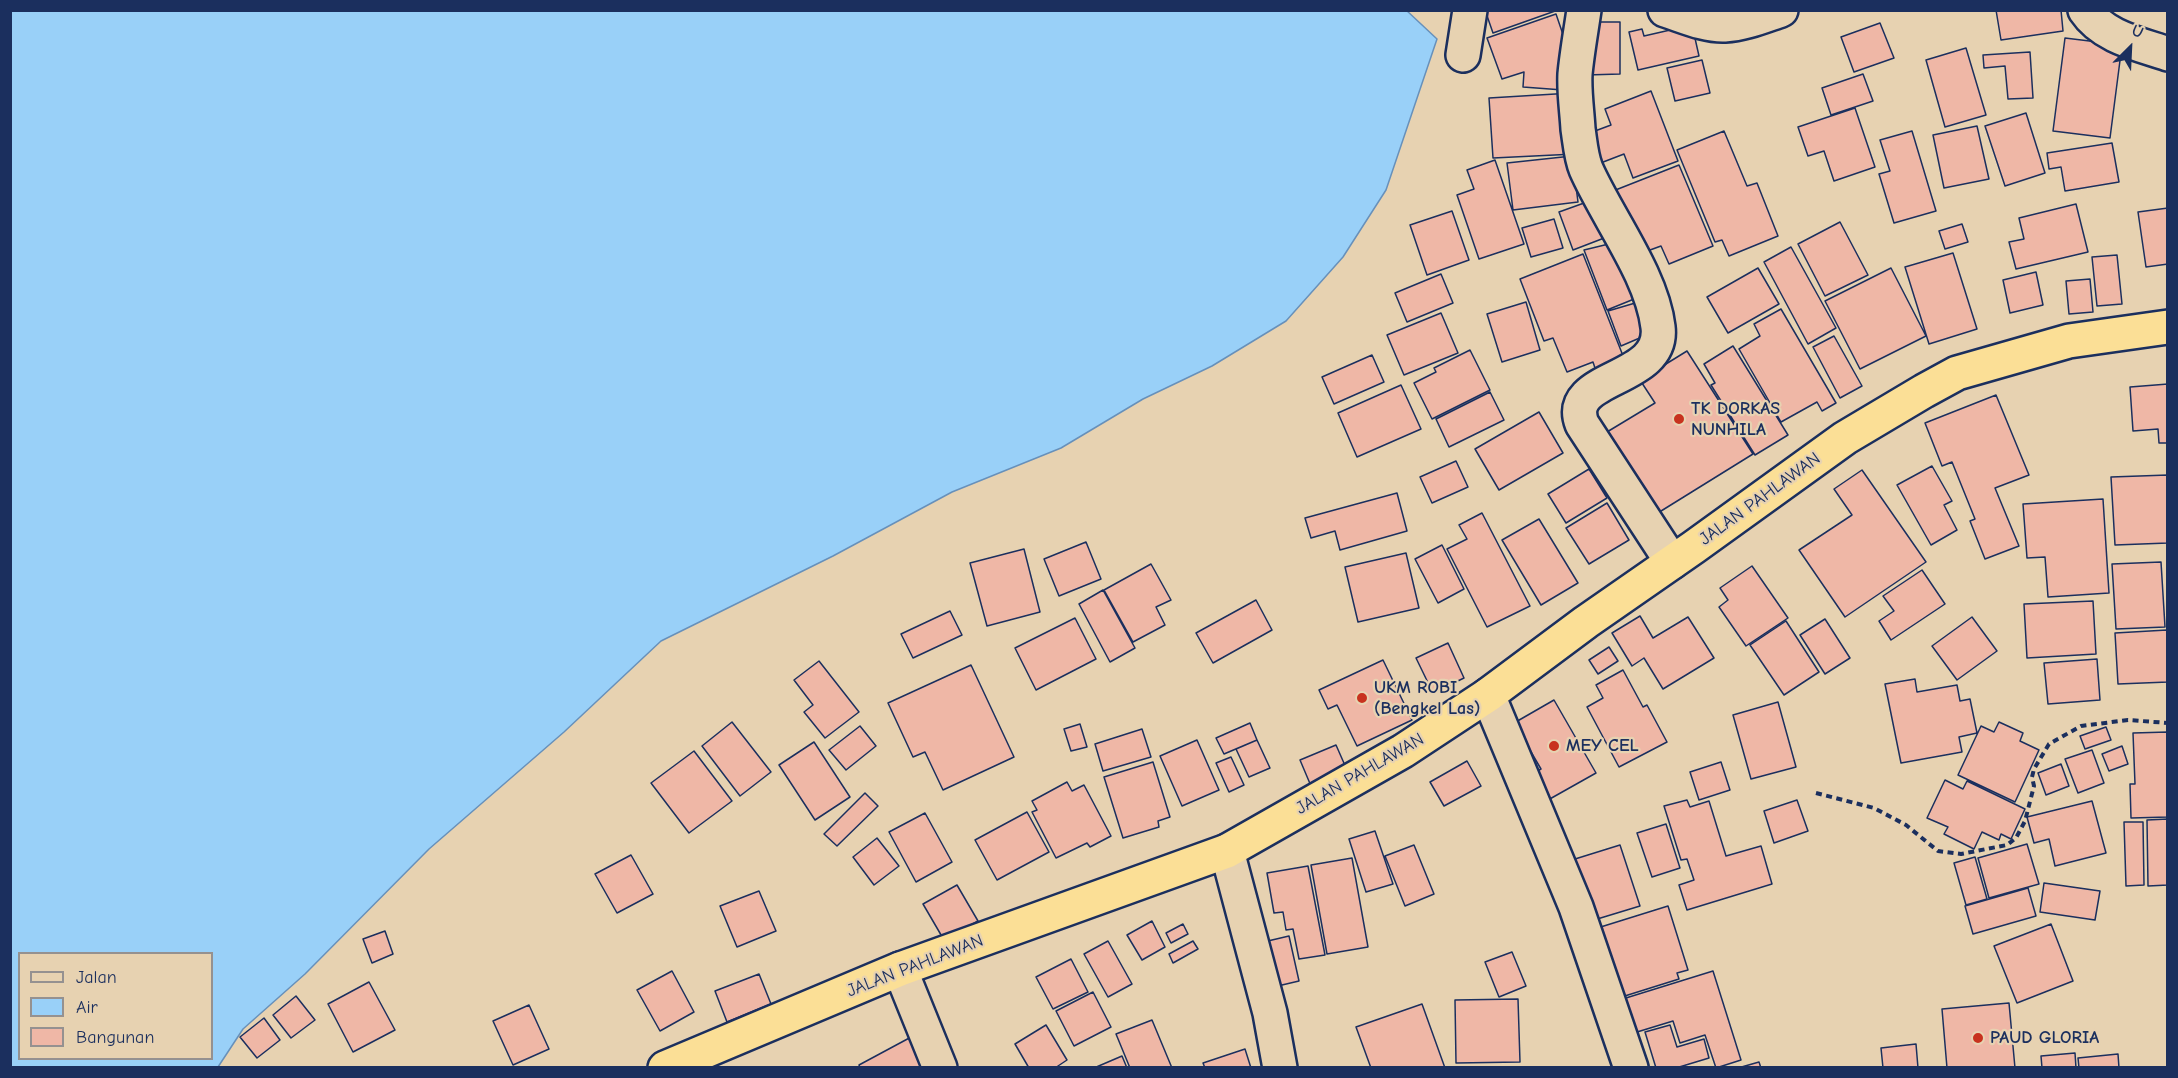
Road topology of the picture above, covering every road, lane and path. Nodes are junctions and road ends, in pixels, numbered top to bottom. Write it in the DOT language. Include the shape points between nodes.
graph roads {
  1 [pos="1470,10"];
  2 [pos="1584,10"];
  3 [pos="1665,10"];
  4 [pos="1781,10"];
  5 [pos="2085,10"];
  6 [pos="2168,54"];
  7 [pos="1463,55"];
  8 [pos="2168,327"];
  9 [pos="1672,562"];
  10 [pos="1488,695"];
  11 [pos="2168,723"];
  12 [pos="1816,793"];
  13 [pos="1227,851"];
  14 [pos="900,969"];
  15 [pos="665,1068"];
  16 [pos="940,1068"];
  17 [pos="1280,1068"];
  18 [pos="1631,1068"];
  1 -- 7 [label="street"];
  2 -- 9 [label="street" via="1575,74 1582,157 1650,295 1658,328 1652,353 1584,397 1578,409 1582,424"];
  3 -- 4 [label="street" via="1723,25"];
  5 -- 6 [label="street" via="2117,37"];
  8 -- 9 [label="highway, JALAN PAHLAWAN" via="2069,341 1957,373 1845,438"];
  9 -- 10 [label="highway, JALAN PAHLAWAN"];
  10 -- 13 [label="highway, JALAN PAHLAWAN" via="1403,751"];
  10 -- 18 [label="street" via="1576,907"];
  11 -- 12 [label="path" via="2128,720 2081,726 2049,744 2034,770 2025,821 2007,845 1961,854 1938,851 1905,825 1874,808"];
  13 -- 14 [label="highway, JALAN PAHLAWAN"];
  13 -- 17 [label="street" via="1270,1014"];
  14 -- 15 [label="highway, JALAN PAHLAWAN"];
  14 -- 16 [label="street"];
}
